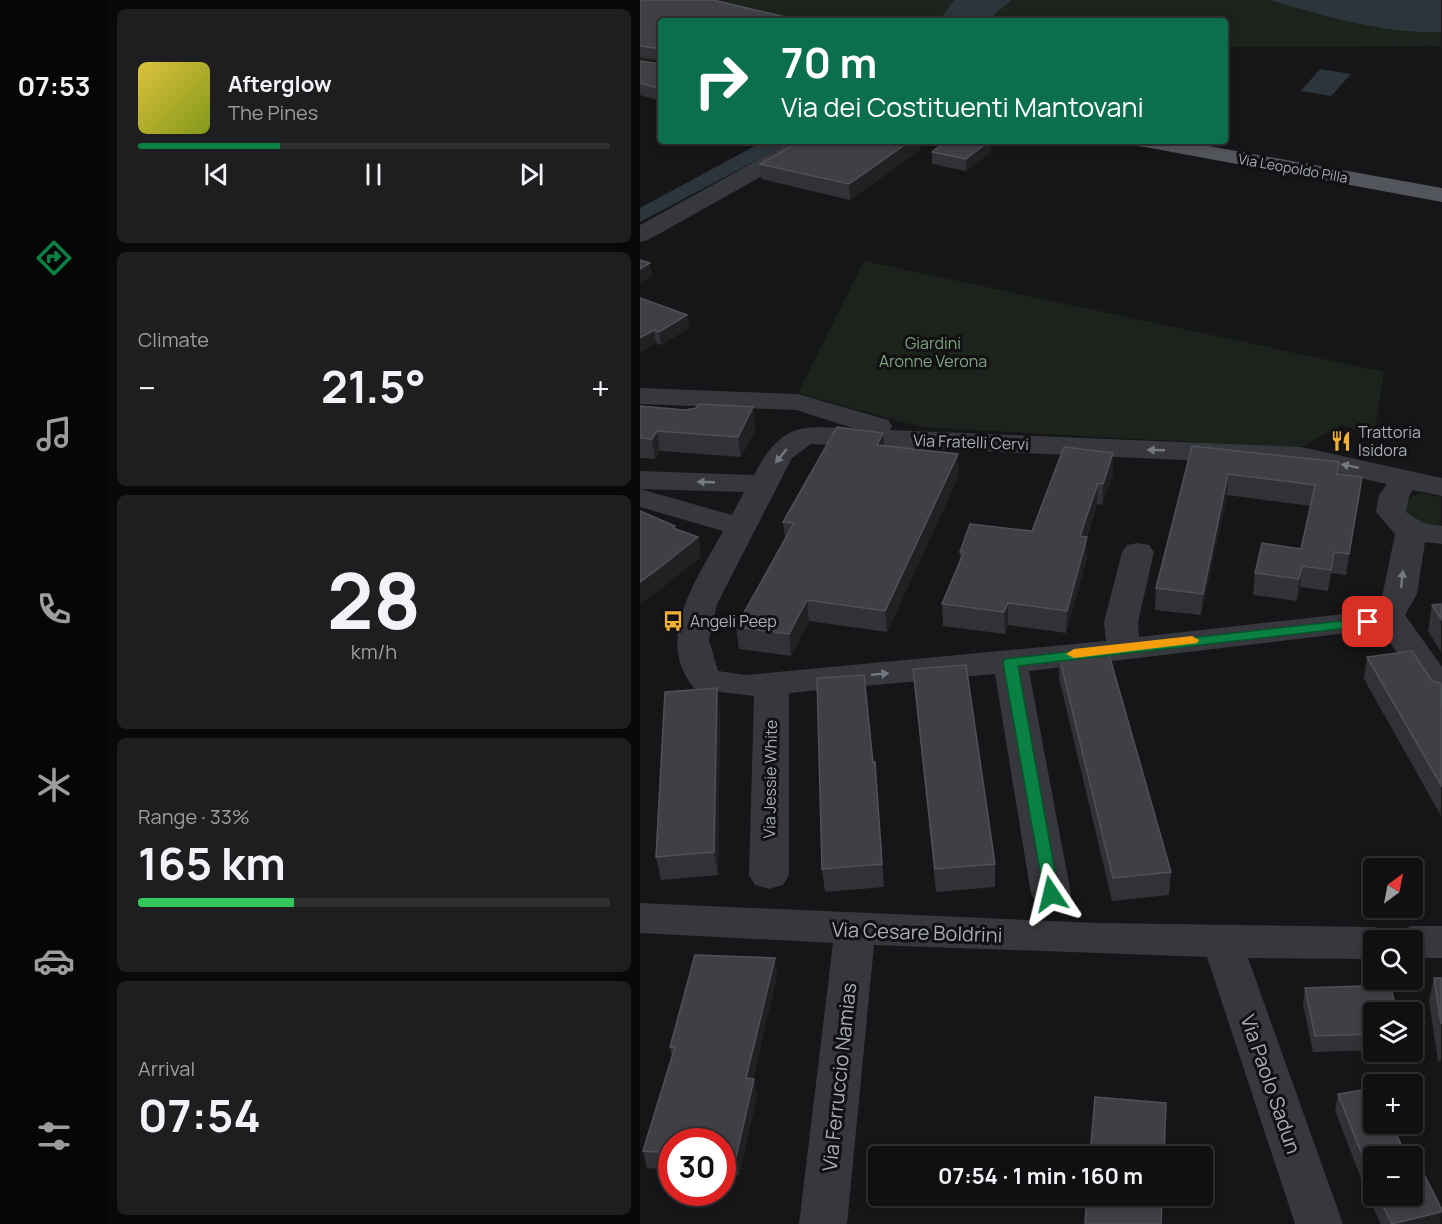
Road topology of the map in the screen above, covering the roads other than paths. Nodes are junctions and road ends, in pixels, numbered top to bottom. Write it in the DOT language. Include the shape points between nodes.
graph roads {
  1 [pos="803,144"];
  2 [pos="1161,144"];
  3 [pos="1441,195"];
  4 [pos="640,235"];
  5 [pos="640,396"];
  6 [pos="798,402"];
  7 [pos="805,435"];
  8 [pos="925,440"];
  9 [pos="1407,478"];
  10 [pos="640,480"];
  11 [pos="764,484"];
  12 [pos="1441,487"];
  13 [pos="640,498"];
  14 [pos="742,527"];
  15 [pos="1426,533"];
  16 [pos="1138,552"];
  17 [pos="1387,613"];
  18 [pos="1123,648"];
  19 [pos="1010,662"];
  20 [pos="772,684"];
  21 [pos="1441,694"];
  22 [pos="769,875"];
  23 [pos="1051,894"];
  24 [pos="640,918"];
  25 [pos="854,930"];
  26 [pos="1423,942"];
  27 [pos="1441,942"];
  28 [pos="1363,943"];
  29 [pos="1223,944"];
  30 [pos="823,1224"];
  31 [pos="1319,1224"];
  1 -- 4 [label="street"];
  2 -- 3 [label="main road, Via Leopoldo Pilla"];
  5 -- 6 [label="street"];
  6 -- 7 [label="street" via="809,416"];
  6 -- 8 [label="street"];
  7 -- 8 [label="street, Via Fratelli Cervi"];
  7 -- 11 [label="street, one-way" via="780,453"];
  9 -- 8 [label="street, Via Fratelli Cervi, one-way" via="1301,456"];
  9 -- 12 [label="street, Via Fratelli Cervi"];
  9 -- 15 [label="street" via="1394,495 1391,512 1398,524"];
  11 -- 10 [label="street, one-way"];
  11 -- 14 [label="street"];
  13 -- 14 [label="street"];
  14 -- 20 [label="street" via="704,598 692,640 700,673 707,681 722,685"];
  17 -- 15 [label="street, one-way" via="1400,600 1405,552"];
  16 -- 18 [label="street" via="1121,622"];
  17 -- 18 [label="street" via="1368,622"];
  17 -- 21 [label="street"];
  18 -- 19 [label="street"];
  20 -- 19 [label="street, one-way"];
  19 -- 23 [label="street"];
  20 -- 22 [label="street, Via Jessie White"];
  24 -- 25 [label="street, Via Cesare Boldrini"];
  25 -- 29 [label="street, Via Cesare Boldrini"];
  25 -- 30 [label="street, Via Ferruccio Namias"];
  26 -- 27 [label="street"];
  28 -- 29 [label="street, Via Cesare Boldrini"];
  29 -- 31 [label="street, Via Paolo Sadun"];
}
